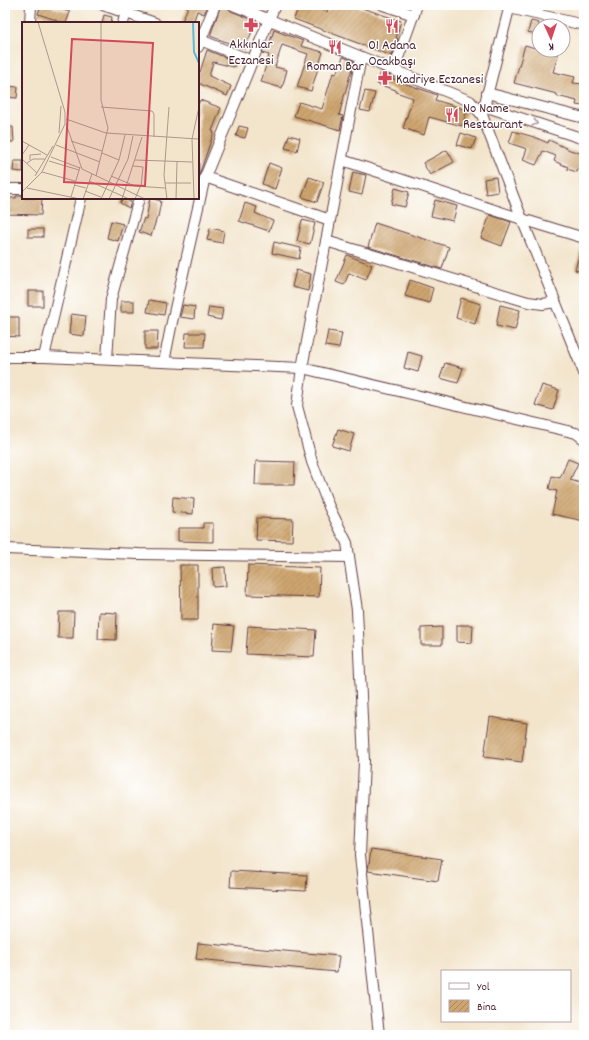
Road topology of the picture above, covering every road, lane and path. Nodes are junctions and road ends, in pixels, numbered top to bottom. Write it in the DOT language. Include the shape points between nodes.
graph roads {
  1 [pos="30,5"];
  2 [pos="103,5"];
  3 [pos="214,5"];
  4 [pos="233,5"];
  5 [pos="275,5"];
  6 [pos="383,5"];
  7 [pos="417,5"];
  8 [pos="509,7"];
  9 [pos="127,8"];
  10 [pos="414,15"];
  11 [pos="269,20"];
  12 [pos="30,22"];
  13 [pos="123,22"];
  14 [pos="152,22"];
  15 [pos="584,26"];
  16 [pos="199,42"];
  17 [pos="361,57"];
  18 [pos="252,61"];
  19 [pos="394,69"];
  20 [pos="487,93"];
  21 [pos="483,110"];
  22 [pos="584,118"];
  23 [pos="584,139"];
  24 [pos="342,160"];
  25 [pos="205,177"];
  26 [pos="5,189"];
  27 [pos="22,189"];
  28 [pos="81,199"];
  29 [pos="139,199"];
  30 [pos="522,219"];
  31 [pos="330,220"];
  32 [pos="584,238"];
  33 [pos="326,241"];
  34 [pos="555,302"];
  35 [pos="44,357"];
  36 [pos="5,358"];
  37 [pos="107,359"];
  38 [pos="164,362"];
  39 [pos="302,368"];
  40 [pos="584,373"];
  41 [pos="581,433"];
  42 [pos="5,549"];
  43 [pos="349,557"];
  44 [pos="379,1035"];
  1 -- 12 [label="street"];
  2 -- 9 [label="street"];
  3 -- 16 [label="street"];
  4 -- 11 [label="street"];
  5 -- 11 [label="street"];
  6 -- 10 [label="street"];
  7 -- 10 [label="street"];
  8 -- 15 [label="street"];
  8 -- 20 [label="street"];
  9 -- 13 [label="street"];
  9 -- 14 [label="street"];
  10 -- 19 [label="street"];
  11 -- 17 [label="street"];
  11 -- 18 [label="street"];
  16 -- 18 [label="street"];
  17 -- 19 [label="street"];
  17 -- 24 [label="street"];
  18 -- 25 [label="street"];
  19 -- 21 [label="street" via="470,101"];
  20 -- 21 [label="street"];
  20 -- 22 [label="street"];
  21 -- 23 [label="street, one-way"];
  21 -- 30 [label="street"];
  24 -- 30 [label="street"];
  24 -- 31 [label="street"];
  25 -- 31 [label="street"];
  25 -- 38 [label="street"];
  26 -- 27 [label="street"];
  28 -- 35 [label="street"];
  29 -- 37 [label="street" via="111,299"];
  30 -- 32 [label="street"];
  30 -- 34 [label="street"];
  31 -- 33 [label="street"];
  33 -- 34 [label="street" via="528,302"];
  33 -- 39 [label="street"];
  34 -- 40 [label="street"];
  35 -- 36 [label="street"];
  35 -- 37 [label="street"];
  37 -- 38 [label="street"];
  38 -- 39 [label="street"];
  39 -- 41 [label="street"];
  39 -- 43 [label="street" via="297,406 312,462 329,507 347,543"];
  42 -- 43 [label="street"];
  43 -- 44 [label="street" via="357,610 364,761 360,855"];
}
